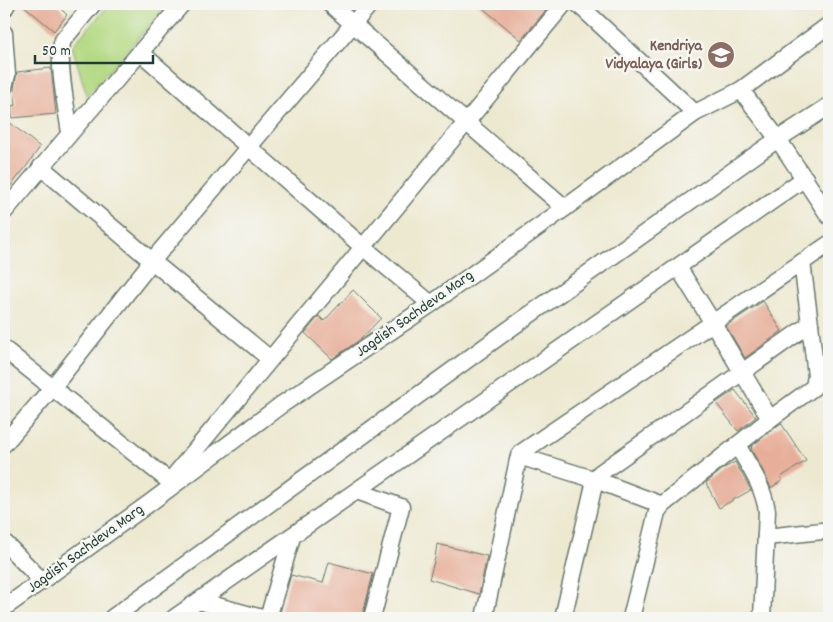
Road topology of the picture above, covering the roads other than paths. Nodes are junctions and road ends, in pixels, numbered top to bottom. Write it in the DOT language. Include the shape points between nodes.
graph roads {
  1 [pos="7,4"];
  2 [pos="93,4"];
  3 [pos="182,4"];
  4 [pos="330,4"];
  5 [pos="370,4"];
  6 [pos="564,4"];
  7 [pos="578,4"];
  8 [pos="4,9"];
  9 [pos="353,24"];
  10 [pos="829,25"];
  11 [pos="4,33"];
  12 [pos="140,52"];
  13 [pos="4,87"];
  14 [pos="741,90"];
  15 [pos="829,106"];
  16 [pos="695,112"];
  17 [pos="466,122"];
  18 [pos="70,133"];
  19 [pos="778,139"];
  20 [pos="249,147"];
  21 [pos="41,166"];
  22 [pos="805,178"];
  23 [pos="565,208"];
  24 [pos="4,212"];
  25 [pos="829,216"];
  26 [pos="829,244"];
  27 [pos="363,247"];
  28 [pos="152,261"];
  29 [pos="802,262"];
  30 [pos="678,268"];
  31 [pos="431,304"];
  32 [pos="713,323"];
  33 [pos="810,324"];
  34 [pos="4,349"];
  35 [pos="270,359"];
  36 [pos="742,372"];
  37 [pos="52,388"];
  38 [pos="770,419"];
  39 [pos="4,444"];
  40 [pos="737,445"];
  41 [pos="519,456"];
  42 [pos="596,480"];
  43 [pos="169,481"];
  44 [pos="357,491"];
  45 [pos="151,502"];
  46 [pos="662,504"];
  47 [pos="822,531"];
  48 [pos="292,537"];
  49 [pos="766,537"];
  50 [pos="4,542"];
  51 [pos="42,581"];
  52 [pos="199,601"];
  53 [pos="4,608"];
  54 [pos="112,618"];
  55 [pos="174,618"];
  56 [pos="262,618"];
  57 [pos="268,618"];
  58 [pos="372,618"];
  59 [pos="484,618"];
  60 [pos="563,618"];
  61 [pos="631,618"];
  62 [pos="762,618"];
  1 -- 8 [label="street"];
  2 -- 18 [label="street" via="60,46"];
  3 -- 12 [label="street"];
  4 -- 9 [label="street"];
  5 -- 9 [label="street"];
  6 -- 17 [label="street"];
  7 -- 16 [label="street"];
  9 -- 17 [label="street"];
  9 -- 20 [label="street"];
  10 -- 14 [label="street, Jagdish Sachdeva Marg"];
  11 -- 13 [label="street"];
  12 -- 18 [label="street"];
  12 -- 20 [label="street"];
  14 -- 16 [label="street, Jagdish Sachdeva Marg"];
  14 -- 19 [label="street"];
  15 -- 19 [label="street"];
  16 -- 23 [label="street, Jagdish Sachdeva Marg"];
  17 -- 23 [label="street"];
  17 -- 27 [label="street"];
  18 -- 21 [label="street"];
  19 -- 22 [label="street"];
  19 -- 54 [label="street" via="508,330"];
  20 -- 27 [label="street"];
  20 -- 28 [label="street"];
  21 -- 24 [label="street"];
  21 -- 28 [label="street"];
  22 -- 25 [label="street"];
  22 -- 30 [label="street"];
  23 -- 31 [label="street, Jagdish Sachdeva Marg"];
  26 -- 29 [label="street"];
  27 -- 31 [label="street"];
  27 -- 35 [label="street"];
  28 -- 35 [label="street"];
  28 -- 37 [label="street"];
  29 -- 32 [label="street"];
  29 -- 33 [label="street"];
  30 -- 32 [label="street"];
  30 -- 44 [label="street"];
  31 -- 45 [label="street, Jagdish Sachdeva Marg" via="281,405"];
  32 -- 36 [label="street"];
  32 -- 41 [label="street"];
  33 -- 36 [label="street"];
  33 -- 38 [label="street" via="816,376 814,387"];
  34 -- 37 [label="street"];
  35 -- 43 [label="street"];
  36 -- 38 [label="street"];
  36 -- 42 [label="street" via="600,473"];
  37 -- 39 [label="street"];
  37 -- 43 [label="street"];
  38 -- 40 [label="street"];
  40 -- 46 [label="street"];
  40 -- 49 [label="street" via="765,498"];
  41 -- 42 [label="street"];
  41 -- 59 [label="street"];
  42 -- 46 [label="street"];
  42 -- 60 [label="street"];
  43 -- 45 [label="street"];
  44 -- 48 [label="street"];
  44 -- 58 [label="street" via="401,506"];
  45 -- 51 [label="street, Jagdish Sachdeva Marg"];
  46 -- 61 [label="street" via="654,519"];
  47 -- 49 [label="street"];
  48 -- 52 [label="street"];
  48 -- 57 [label="street"];
  49 -- 62 [label="street"];
  50 -- 51 [label="street"];
  51 -- 53 [label="street, Jagdish Sachdeva Marg"];
  52 -- 55 [label="street"];
  52 -- 56 [label="street"];
}
